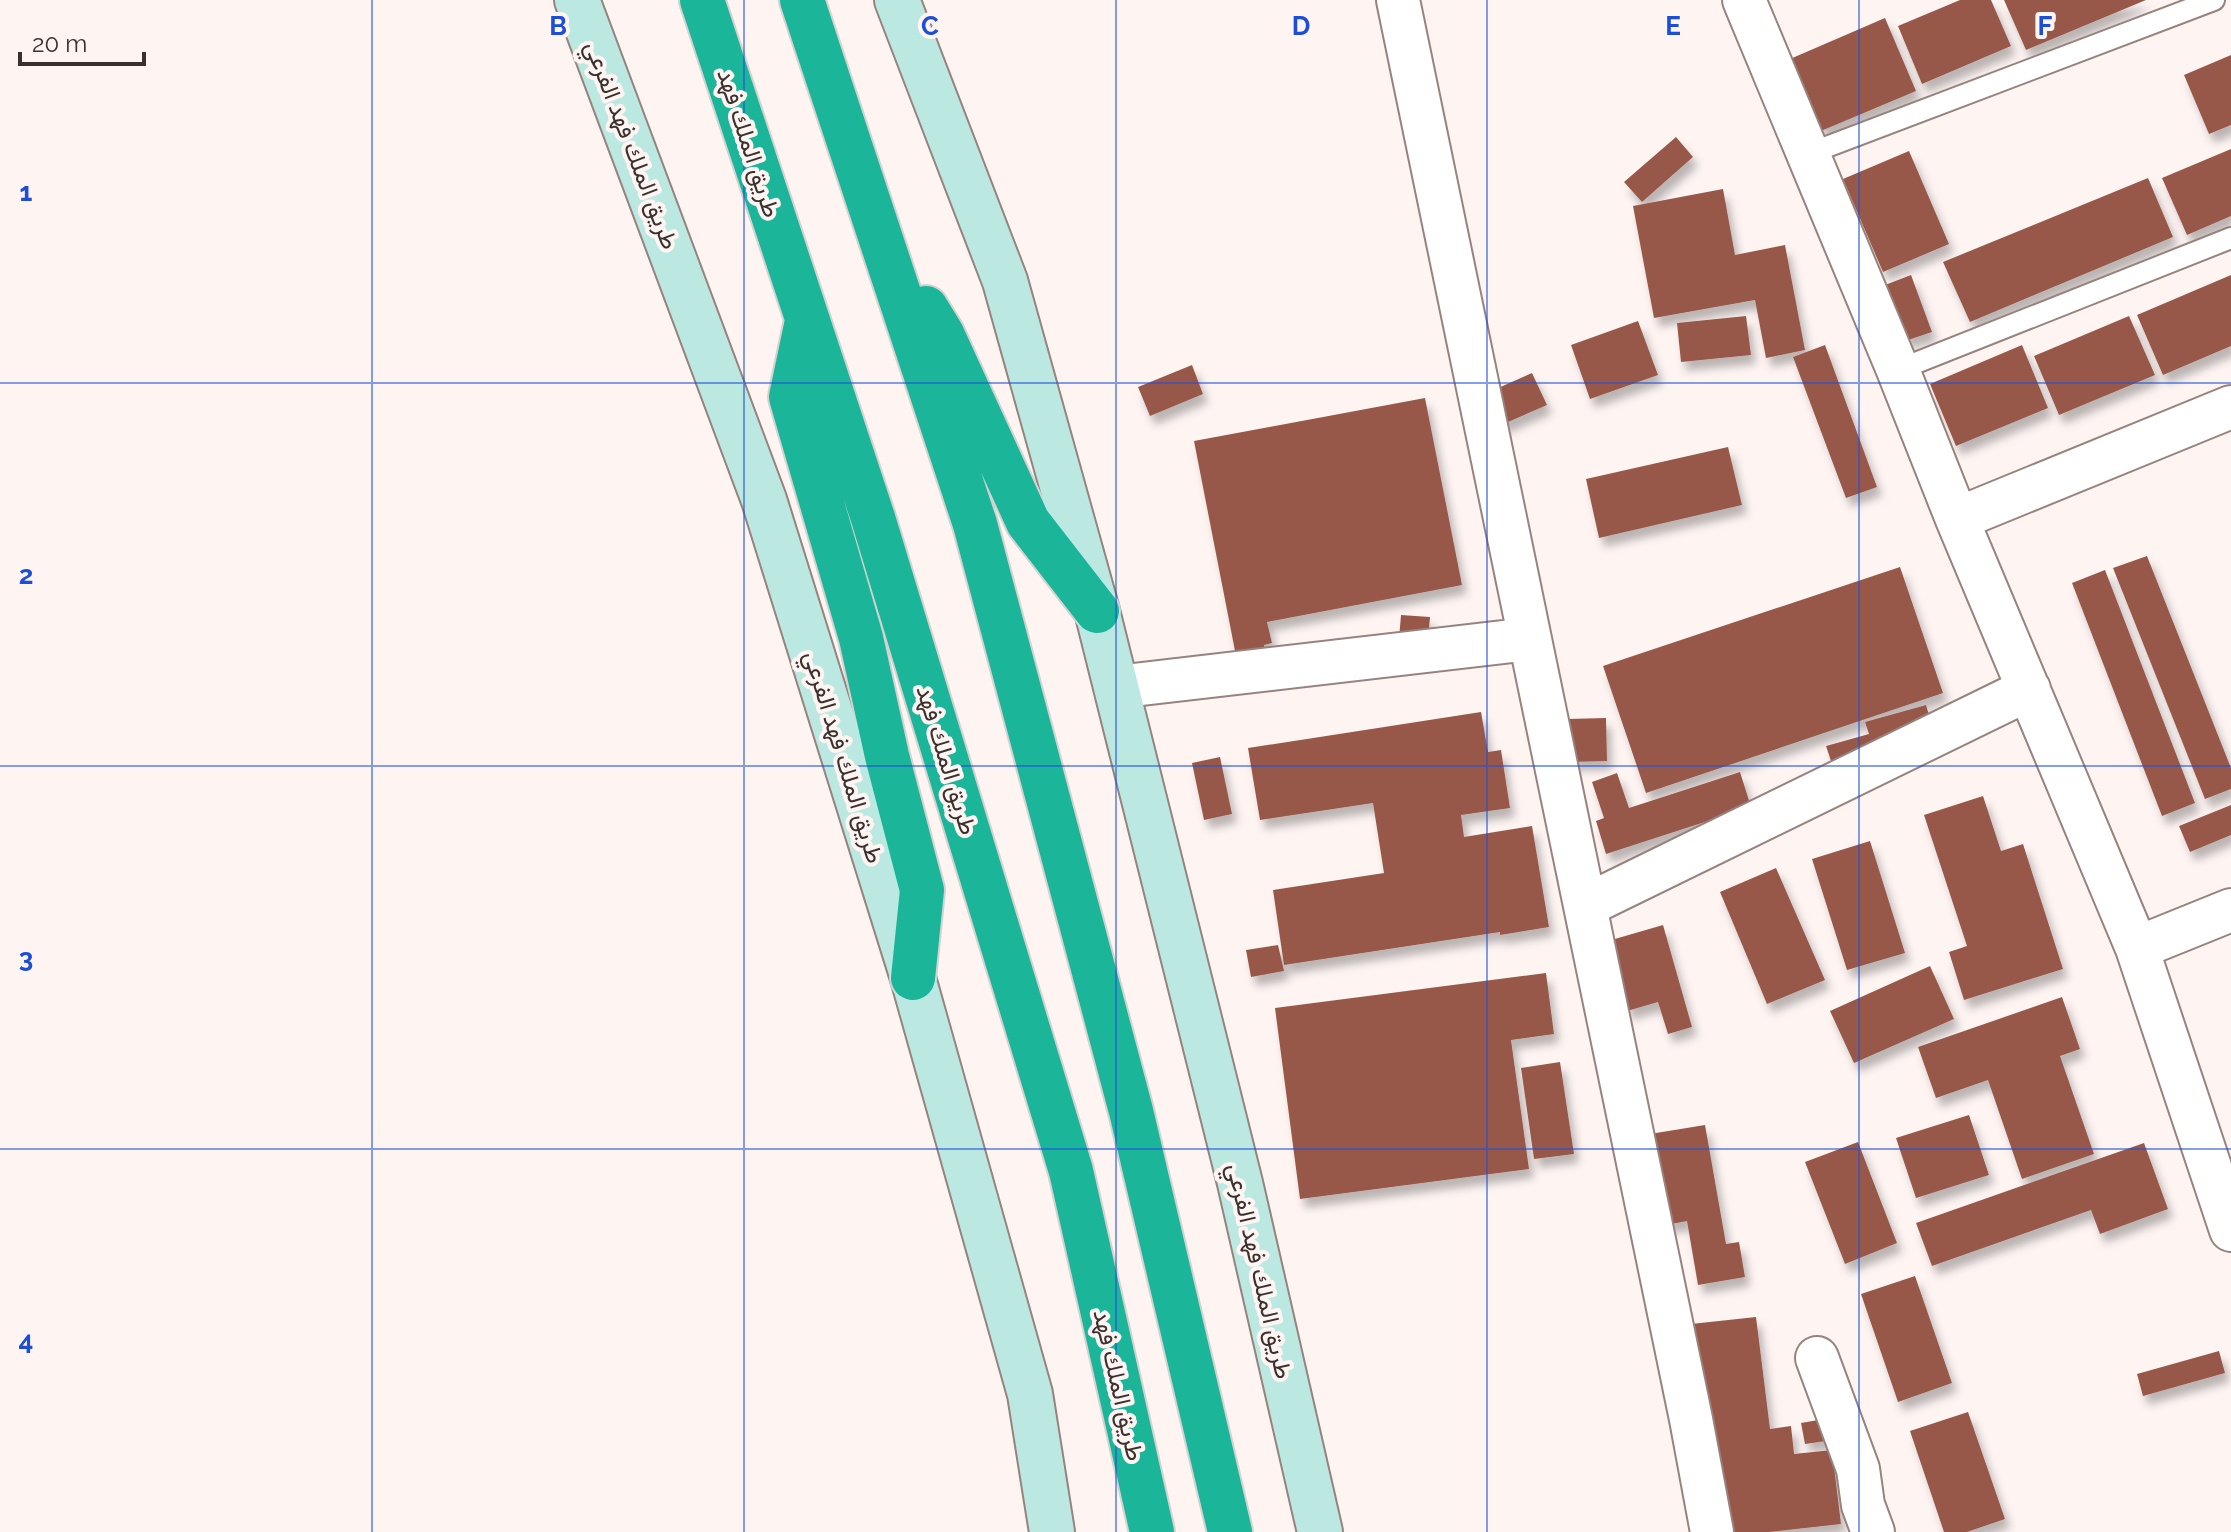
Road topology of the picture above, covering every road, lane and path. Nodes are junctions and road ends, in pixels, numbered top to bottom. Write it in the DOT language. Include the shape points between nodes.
graph roads {
  1 [pos="577,0"];
  2 [pos="702,0"];
  3 [pos="802,0"];
  4 [pos="897,0"];
  5 [pos="1398,0"];
  6 [pos="1744,0"];
  7 [pos="2214,0"];
  8 [pos="1808,154"];
  9 [pos="878,227"];
  10 [pos="2231,238"];
  11 [pos="807,319"];
  12 [pos="1898,370"];
  13 [pos="2231,407"];
  14 [pos="1957,519"];
  15 [pos="1097,611"];
  16 [pos="1530,639"];
  17 [pos="1116,687"];
  18 [pos="2029,689"];
  19 [pos="1585,906"];
  20 [pos="2231,910"];
  21 [pos="2137,948"];
  22 [pos="913,978"];
  23 [pos="2231,1230"];
  24 [pos="1817,1358"];
  25 [pos="1052,1532"];
  26 [pos="1152,1532"];
  27 [pos="1230,1532"];
  28 [pos="1320,1532"];
  29 [pos="1712,1532"];
  30 [pos="1873,1532"];
  1 -- 22 [label="main road, طريق الملك فهد الفرعي" via="764,500"];
  2 -- 11 [label="highway, طريق الملك فهد"];
  3 -- 9 [label="highway"];
  4 -- 15 [label="main road, طريق الملك فهد الفرعي" via="1005,281"];
  5 -- 16 [label="street"];
  6 -- 8 [label="street"];
  7 -- 8 [label="lane"];
  8 -- 12 [label="street"];
  9 -- 15 [label="highway" via="942,334 1028,522"];
  9 -- 27 [label="highway" via="979,540 1131,1111"];
  10 -- 12 [label="lane"];
  11 -- 22 [label="highway" via="791,397 861,638 922,890"];
  11 -- 26 [label="highway, طريق الملك فهد" via="873,518 1071,1171"];
  12 -- 14 [label="street"];
  13 -- 14 [label="street"];
  14 -- 18 [label="street"];
  15 -- 17 [label="main road, طريق الملك فهد الفرعي"];
  16 -- 17 [label="street"];
  16 -- 19 [label="street"];
  17 -- 28 [label="main road, طريق الملك فهد الفرعي" via="1240,1183"];
  18 -- 19 [label="street"];
  18 -- 21 [label="street"];
  19 -- 29 [label="street"];
  20 -- 21 [label="street"];
  21 -- 23 [label="street"];
  22 -- 25 [label="main road, طريق الملك فهد الفرعي" via="1030,1394"];
  24 -- 30 [label="street" via="1858,1469"];
}
